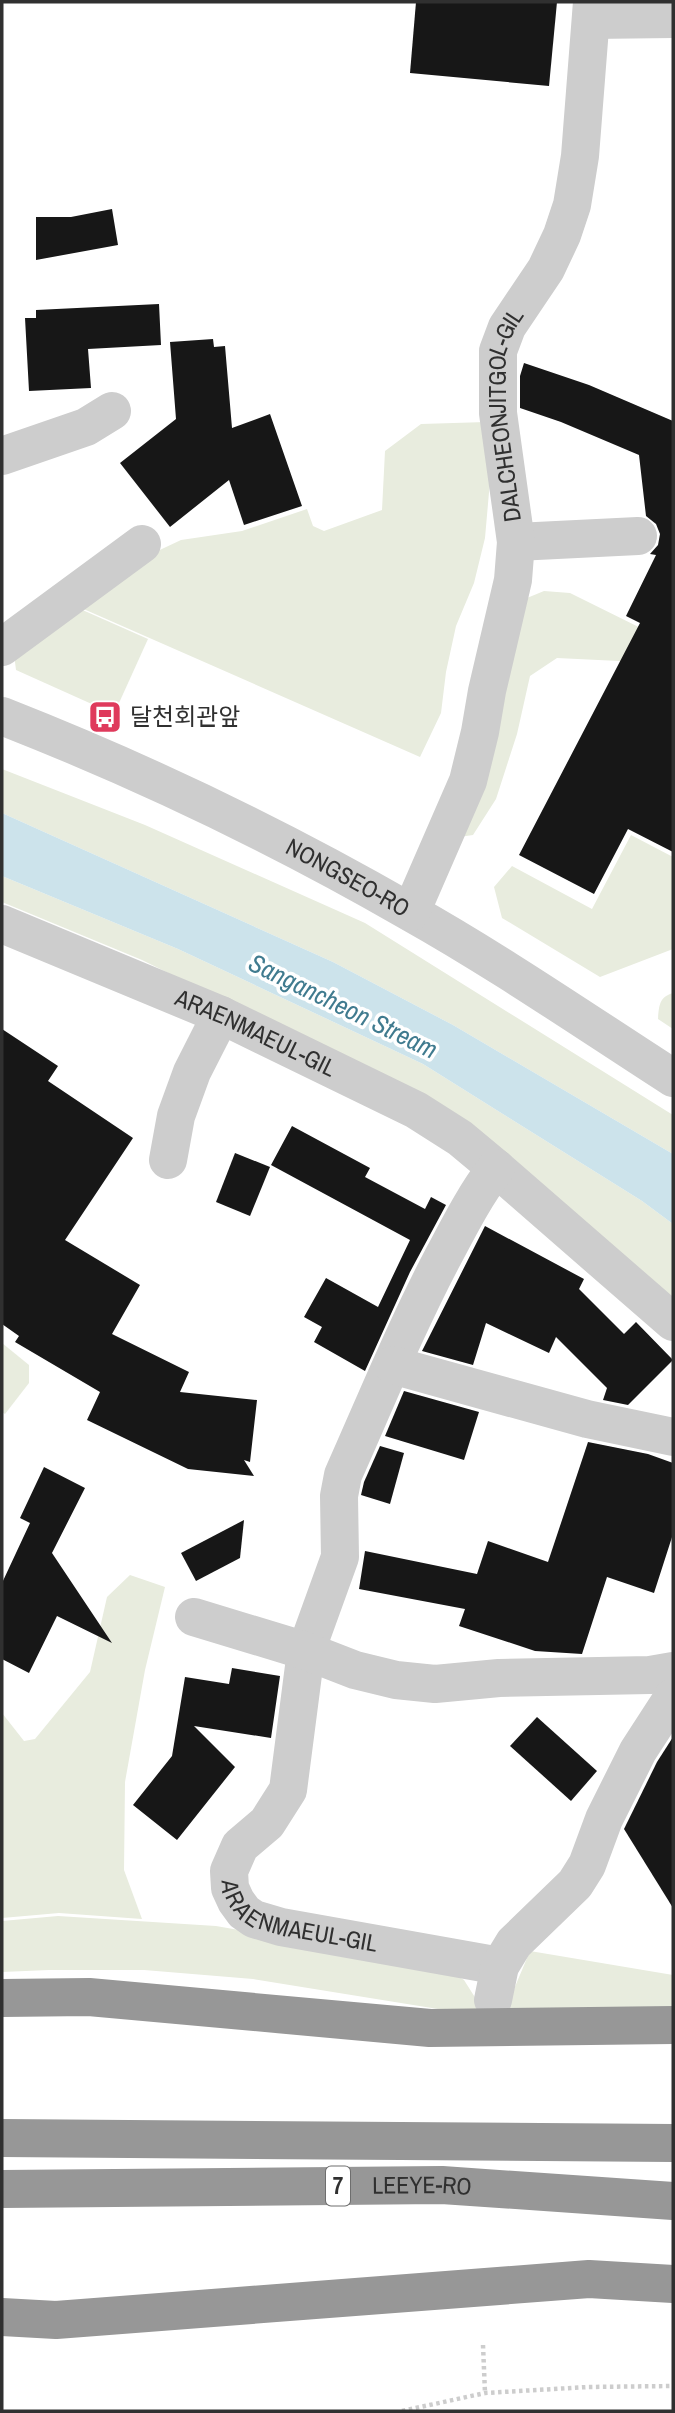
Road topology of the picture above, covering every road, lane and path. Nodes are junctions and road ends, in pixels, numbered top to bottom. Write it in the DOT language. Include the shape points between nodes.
graph roads {
  1 [pos="591,11"];
  2 [pos="673,19"];
  3 [pos="112,411"];
  4 [pos="2,456"];
  5 [pos="638,536"];
  6 [pos="516,542"];
  7 [pos="142,544"];
  8 [pos="2,647"];
  9 [pos="2,716"];
  10 [pos="411,912"];
  11 [pos="2,924"];
  12 [pos="221,1015"];
  13 [pos="673,1078"];
  14 [pos="168,1160"];
  15 [pos="496,1168"];
  16 [pos="673,1322"];
  17 [pos="392,1365"];
  18 [pos="673,1437"];
  19 [pos="194,1617"];
  20 [pos="306,1651"];
  21 [pos="673,1671"];
  22 [pos="673,1697"];
  23 [pos="2,1998"];
  24 [pos="673,2025"];
  25 [pos="2,2138"];
  26 [pos="673,2143"];
  27 [pos="2,2189"];
  28 [pos="673,2201"];
  29 [pos="673,2284"];
  30 [pos="2,2317"];
  31 [pos="483,2345"];
  32 [pos="673,2386"];
  33 [pos="485,2393"];
  34 [pos="402,2411"];
  1 -- 2 [label="street"];
  1 -- 6 [label="street, DALCHEONJITGOL-GIL" via="572,205 546,268 507,327 498,351 498,413"];
  3 -- 4 [label="street" via="86,427"];
  5 -- 6 [label="street"];
  6 -- 10 [label="street, DALCHEONJITGOL-GIL" via="513,580 468,781"];
  7 -- 8 [label="street"];
  9 -- 10 [label="street, NONGSEO-RO" via="221,812"];
  10 -- 13 [label="street, NONGSEO-RO"];
  11 -- 12 [label="street, ARAENMAEUL-GIL"];
  12 -- 14 [label="street" via="192,1072 176,1116"];
  12 -- 15 [label="street, ARAENMAEUL-GIL" via="416,1110"];
  15 -- 16 [label="street, ARAENMAEUL-GIL"];
  15 -- 17 [label="street, ARAENMAEUL-GIL" via="461,1222"];
  17 -- 18 [label="street" via="587,1419"];
  17 -- 20 [label="street, ARAENMAEUL-GIL" via="343,1475 340,1557"];
  19 -- 20 [label="street"];
  20 -- 21 [label="street" via="396,1681 435,1684"];
  20 -- 22 [label="street, ARAENMAEUL-GIL" via="288,1790 267,1822 233,1858 230,1888 236,1901 254,1919 496,1983 514,1943 575,1884 587,1865 638,1751"];
  23 -- 24 [label="highway" via="89,1997 430,2028"];
  25 -- 26 [label="highway, LEEYE-RO / 7"];
  27 -- 28 [label="highway, LEEYE-RO / 7" via="442,2185"];
  29 -- 30 [label="highway" via="589,2279 56,2320"];
  31 -- 33 [label="path"];
  32 -- 33 [label="path"];
  33 -- 34 [label="path"];
}
